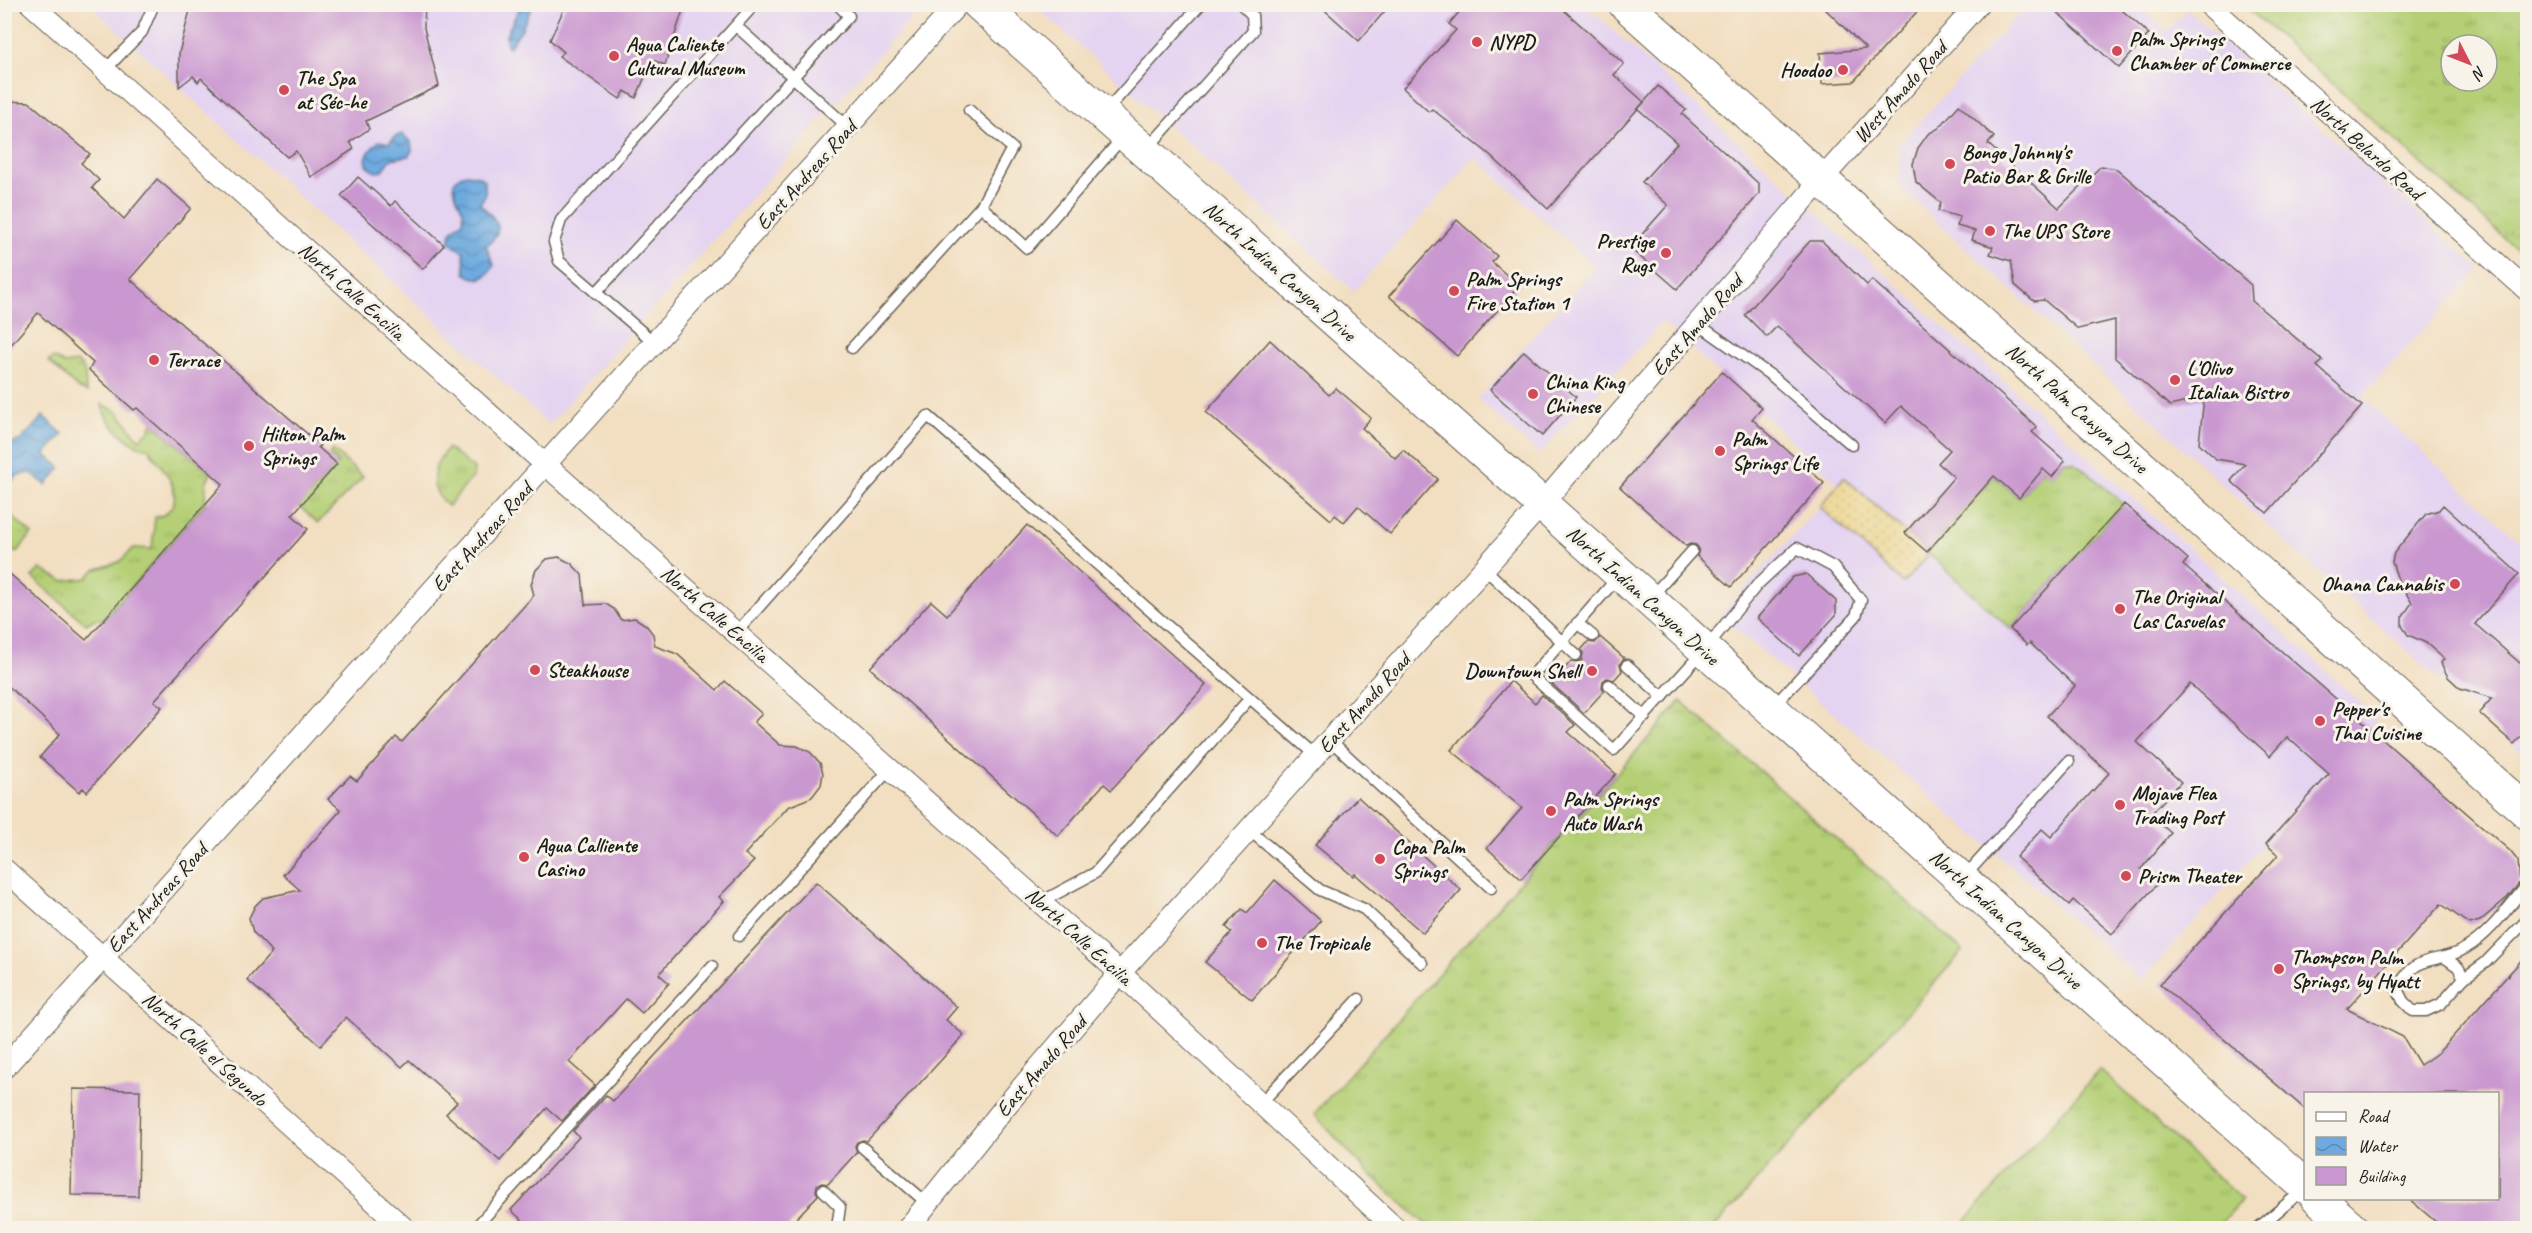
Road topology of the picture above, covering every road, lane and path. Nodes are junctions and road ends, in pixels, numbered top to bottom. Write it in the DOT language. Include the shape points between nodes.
graph roads {
  1 [pos="31,4"];
  2 [pos="154,4"];
  3 [pos="755,4"];
  4 [pos="837,4"];
  5 [pos="958,4"];
  6 [pos="979,4"];
  7 [pos="1201,4"];
  8 [pos="1241,4"];
  9 [pos="1625,4"];
  10 [pos="1978,4"];
  11 [pos="2208,4"];
  12 [pos="736,26"];
  13 [pos="105,70"];
  14 [pos="794,77"];
  15 [pos="969,110"];
  16 [pos="849,128"];
  17 [pos="1124,133"];
  18 [pos="1822,179"];
  19 [pos="981,206"];
  20 [pos="2528,291"];
  21 [pos="596,293"];
  22 [pos="1698,324"];
  23 [pos="655,344"];
  24 [pos="852,348"];
  25 [pos="1852,445"];
  26 [pos="546,465"];
  27 [pos="1542,504"];
  28 [pos="1692,551"];
  29 [pos="1484,568"];
  30 [pos="1620,574"];
  31 [pos="1648,599"];
  32 [pos="1577,623"];
  33 [pos="736,633"];
  34 [pos="1593,636"];
  35 [pos="1561,641"];
  36 [pos="1705,650"];
  37 [pos="1576,655"];
  38 [pos="1627,665"];
  39 [pos="1609,685"];
  40 [pos="1663,697"];
  41 [pos="1250,698"];
  42 [pos="1772,709"];
  43 [pos="1646,717"];
  44 [pos="1323,748"];
  45 [pos="2068,761"];
  46 [pos="890,769"];
  47 [pos="2528,813"];
  48 [pos="1249,830"];
  49 [pos="4,869"];
  50 [pos="1961,879"];
  51 [pos="2528,885"];
  52 [pos="1491,888"];
  53 [pos="1041,902"];
  54 [pos="2528,919"];
  55 [pos="739,936"];
  56 [pos="2444,957"];
  57 [pos="103,958"];
  58 [pos="1422,963"];
  59 [pos="711,966"];
  60 [pos="1120,973"];
  61 [pos="2464,978"];
  62 [pos="1359,999"];
  63 [pos="4,1068"];
  64 [pos="1260,1104"];
  65 [pos="862,1146"];
  66 [pos="2304,1186"];
  67 [pos="823,1190"];
  68 [pos="2304,1190"];
  69 [pos="2320,1200"];
  70 [pos="928,1204"];
  71 [pos="404,1228"];
  72 [pos="475,1228"];
  73 [pos="837,1228"];
  74 [pos="908,1228"];
  75 [pos="1395,1228"];
  76 [pos="2258,1228"];
  77 [pos="2352,1228"];
  1 -- 13 [label="street, North Calle Encilia"];
  2 -- 13 [label="lane" via="142,32"];
  3 -- 12 [label="lane"];
  4 -- 14 [label="lane" via="849,16"];
  5 -- 16 [label="street, East Andreas Road"];
  6 -- 17 [label="main road, North Indian Canyon Drive"];
  7 -- 17 [label="lane"];
  8 -- 17 [label="lane" via="1252,15 1253,31"];
  9 -- 18 [label="main road, North Palm Canyon Drive"];
  10 -- 18 [label="street, West Amado Road"];
  11 -- 20 [label="street, North Belardo Road"];
  12 -- 14 [label="lane"];
  12 -- 21 [label="lane" via="561,220 554,242 560,261"];
  13 -- 26 [label="street, North Calle Encilia"];
  14 -- 16 [label="lane"];
  14 -- 21 [label="lane"];
  15 -- 19 [label="lane" via="1012,148"];
  16 -- 23 [label="street, East Andreas Road"];
  17 -- 19 [label="lane" via="1027,248"];
  17 -- 27 [label="main road, North Indian Canyon Drive"];
  18 -- 22 [label="street, East Amado Road"];
  18 -- 47 [label="main road, North Palm Canyon Drive"];
  19 -- 24 [label="lane"];
  21 -- 23 [label="lane"];
  22 -- 25 [label="lane" via="1773,377"];
  22 -- 27 [label="street, East Amado Road"];
  23 -- 26 [label="street, East Andreas Road"];
  26 -- 33 [label="street, North Calle Encilia"];
  26 -- 57 [label="street, East Andreas Road"];
  27 -- 29 [label="street, East Amado Road"];
  27 -- 30 [label="main road, North Indian Canyon Drive"];
  28 -- 31 [label="lane"];
  29 -- 35 [label="lane"];
  29 -- 44 [label="street, East Amado Road"];
  30 -- 31 [label="main road, North Indian Canyon Drive"];
  30 -- 32 [label="lane"];
  31 -- 36 [label="main road, North Indian Canyon Drive"];
  32 -- 34 [label="lane"];
  32 -- 35 [label="lane"];
  33 -- 41 [label="lane" via="928,416"];
  33 -- 46 [label="street, North Calle Encilia"];
  35 -- 37 [label="lane"];
  35 -- 43 [label="lane" via="1532,676 1606,743 1614,750"];
  36 -- 40 [label="lane"];
  36 -- 42 [label="main road, North Indian Canyon Drive"];
  36 -- 42 [label="lane" via="1758,584 1797,548 1833,567 1861,600 1856,616"];
  38 -- 40 [label="lane"];
  39 -- 43 [label="lane"];
  40 -- 43 [label="lane"];
  41 -- 44 [label="lane"];
  41 -- 53 [label="lane" via="1095,873"];
  42 -- 50 [label="main road, North Indian Canyon Drive"];
  44 -- 48 [label="street, East Amado Road"];
  44 -- 52 [label="lane"];
  45 -- 50 [label="lane"];
  46 -- 53 [label="street, North Calle Encilia"];
  46 -- 55 [label="lane"];
  48 -- 58 [label="lane" via="1320,890 1364,909"];
  48 -- 60 [label="street, East Amado Road"];
  49 -- 57 [label="street, North Calle el Segundo"];
  50 -- 66 [label="main road, North Indian Canyon Drive"];
  51 -- 56 [label="lane" via="2483,935 2465,949"];
  53 -- 60 [label="street, North Calle Encilia"];
  54 -- 61 [label="lane" via="2486,963"];
  56 -- 61 [label="lane" via="2458,967"];
  56 -- 61 [label="lane" via="2410,968 2397,989 2403,1001 2413,1011 2426,1011 2441,1004"];
  57 -- 63 [label="street, East Andreas Road"];
  57 -- 71 [label="street, North Calle el Segundo"];
  59 -- 72 [label="lane"];
  60 -- 64 [label="street, North Calle Encilia"];
  60 -- 70 [label="street, East Amado Road"];
  62 -- 64 [label="lane"];
  64 -- 75 [label="street, North Calle Encilia"];
  65 -- 70 [label="lane"];
  67 -- 73 [label="lane" via="840,1208"];
  68 -- 76 [label="lane"];
  69 -- 77 [label="main road"];
  70 -- 74 [label="street, East Amado Road"];
}
